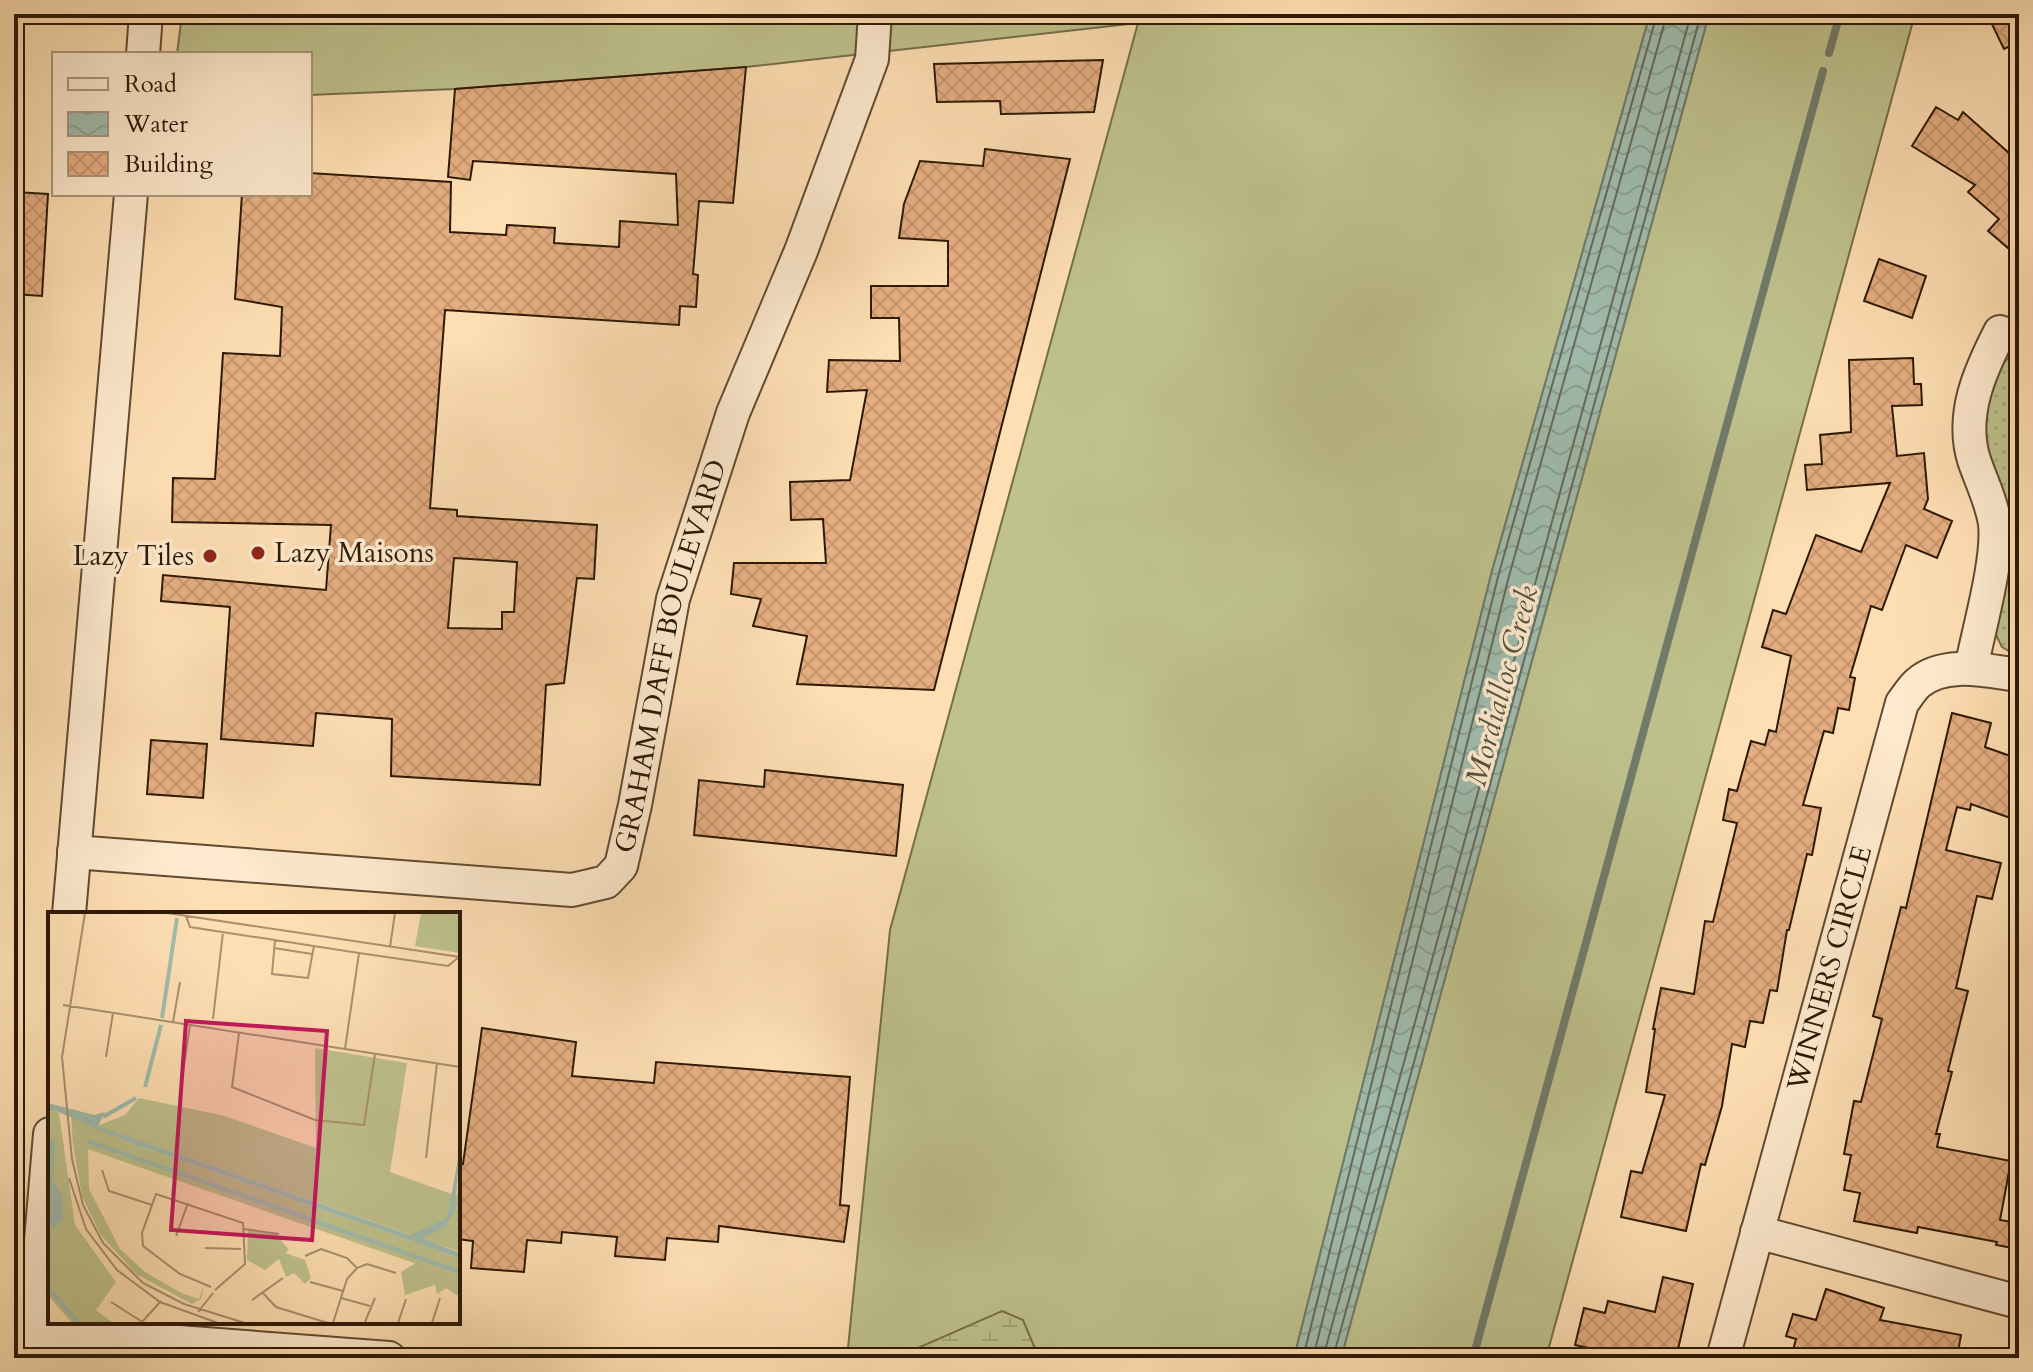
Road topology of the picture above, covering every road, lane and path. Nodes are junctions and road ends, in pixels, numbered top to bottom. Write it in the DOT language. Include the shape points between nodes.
graph roads {
  1 [pos="146,14"];
  2 [pos="875,14"];
  3 [pos="143,52"];
  4 [pos="131,196"];
  5 [pos="2000,332"];
  6 [pos="1971,669"];
  7 [pos="2019,675"];
  8 [pos="74,852"];
  9 [pos="69,912"];
  10 [pos="48,1157"];
  11 [pos="1757,1232"];
  12 [pos="2019,1302"];
  13 [pos="32,1344"];
  14 [pos="389,1358"];
  15 [pos="1723,1358"];
  1 -- 3 [label="street"];
  2 -- 8 [label="street, GRAHAM DAFF BOULEVARD" via="872,59 801,251 733,413 673,599 635,805 621,866 614,874 606,882 572,890"];
  4 -- 8 [label="street"];
  5 -- 6 [label="street" via="1979,373 1969,420 1973,456 1995,526"];
  6 -- 7 [label="street, WINNERS CIRCLE"];
  6 -- 11 [label="street, WINNERS CIRCLE" via="1941,670 1917,683 1902,703"];
  8 -- 9 [label="street"];
  10 -- 13 [label="street"];
  11 -- 12 [label="street"];
  11 -- 15 [label="street, WINNERS CIRCLE"];
  13 -- 14 [label="street"];
}
